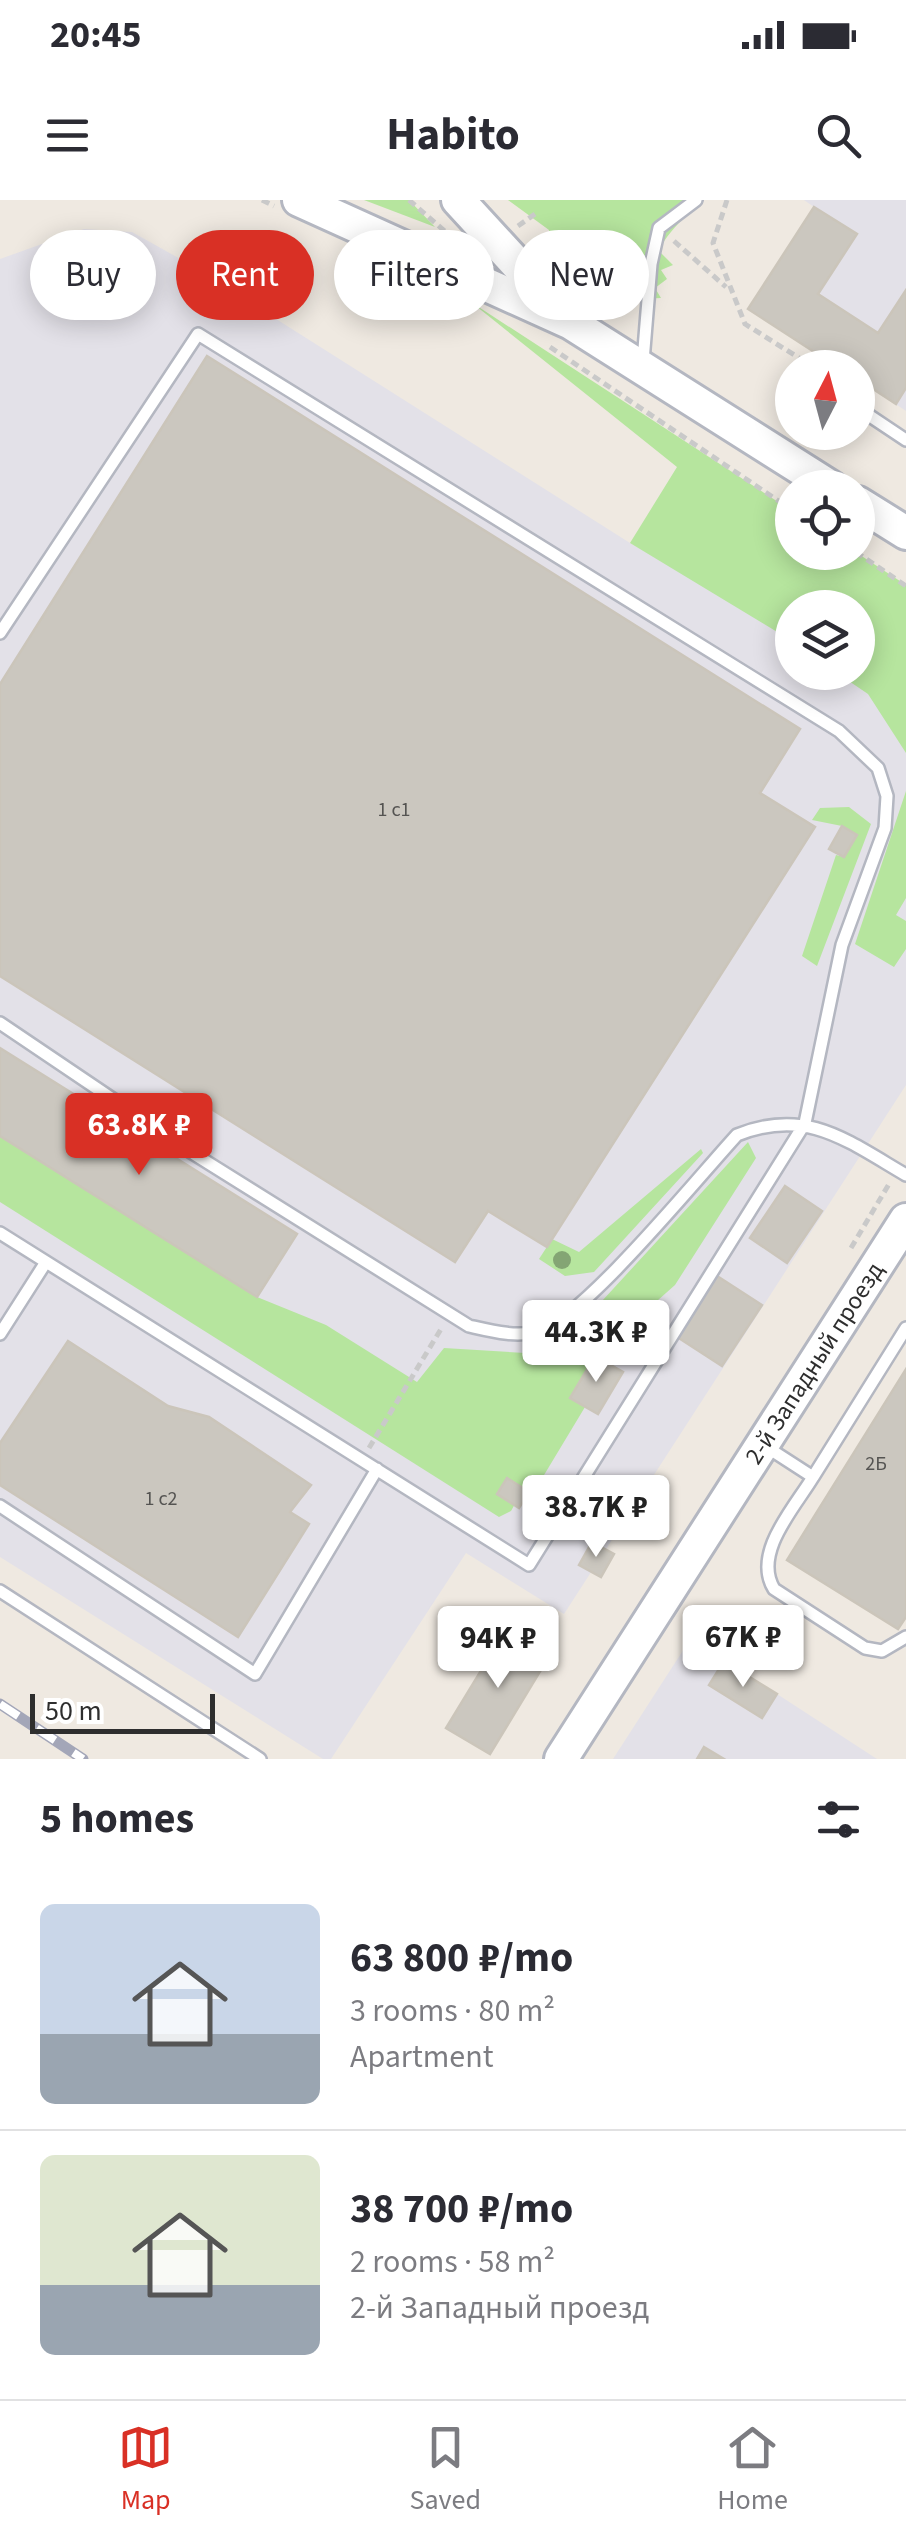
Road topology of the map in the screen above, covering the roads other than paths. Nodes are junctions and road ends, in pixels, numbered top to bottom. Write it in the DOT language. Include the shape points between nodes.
graph roads {
  1 [pos="299,200"];
  2 [pos="458,200"];
  3 [pos="696,200"];
  4 [pos="571,323"];
  5 [pos="642,370"];
  6 [pos="875,419"];
  7 [pos="906,440"];
  8 [pos="803,470"];
  9 [pos="875,514"];
  10 [pos="906,533"];
  11 [pos="0,633"];
  12 [pos="0,1024"];
  13 [pos="805,1123"];
  14 [pos="906,1175"];
  15 [pos="906,1220"];
  16 [pos="0,1234"];
  17 [pos="46,1262"];
  18 [pos="906,1328"];
  19 [pos="0,1334"];
  20 [pos="764,1446"];
  21 [pos="377,1469"];
  22 [pos="814,1477"];
  23 [pos="0,1506"];
  24 [pos="0,1591"];
  25 [pos="906,1637"];
  26 [pos="260,1759"];
  27 [pos="561,1759"];
  1 -- 4 [label="main road"];
  2 -- 4 [label="main road"];
  3 -- 5 [label="lane" via="659,228"];
  4 -- 5 [label="main road"];
  5 -- 8 [label="main road"];
  6 -- 7 [label="lane"];
  9 -- 10 [label="main road"];
  11 -- 13 [label="lane" via="198,334 839,731 878,768 885,828 842,945"];
  12 -- 13 [label="lane" via="450,1314 506,1334 540,1332 583,1302 736,1135 768,1122"];
  13 -- 14 [label="lane"];
  13 -- 21 [label="lane" via="529,1565"];
  15 -- 20 [label="main road, 2-й Западный проезд"];
  16 -- 17 [label="lane"];
  17 -- 19 [label="lane"];
  17 -- 21 [label="lane"];
  18 -- 22 [label="lane"];
  20 -- 22 [label="lane"];
  20 -- 27 [label="main road, 2-й Западный проезд"];
  21 -- 23 [label="lane" via="255,1674"];
  22 -- 25 [label="lane" via="771,1549 767,1578 865,1648 882,1651"];
  24 -- 26 [label="lane"];
}
